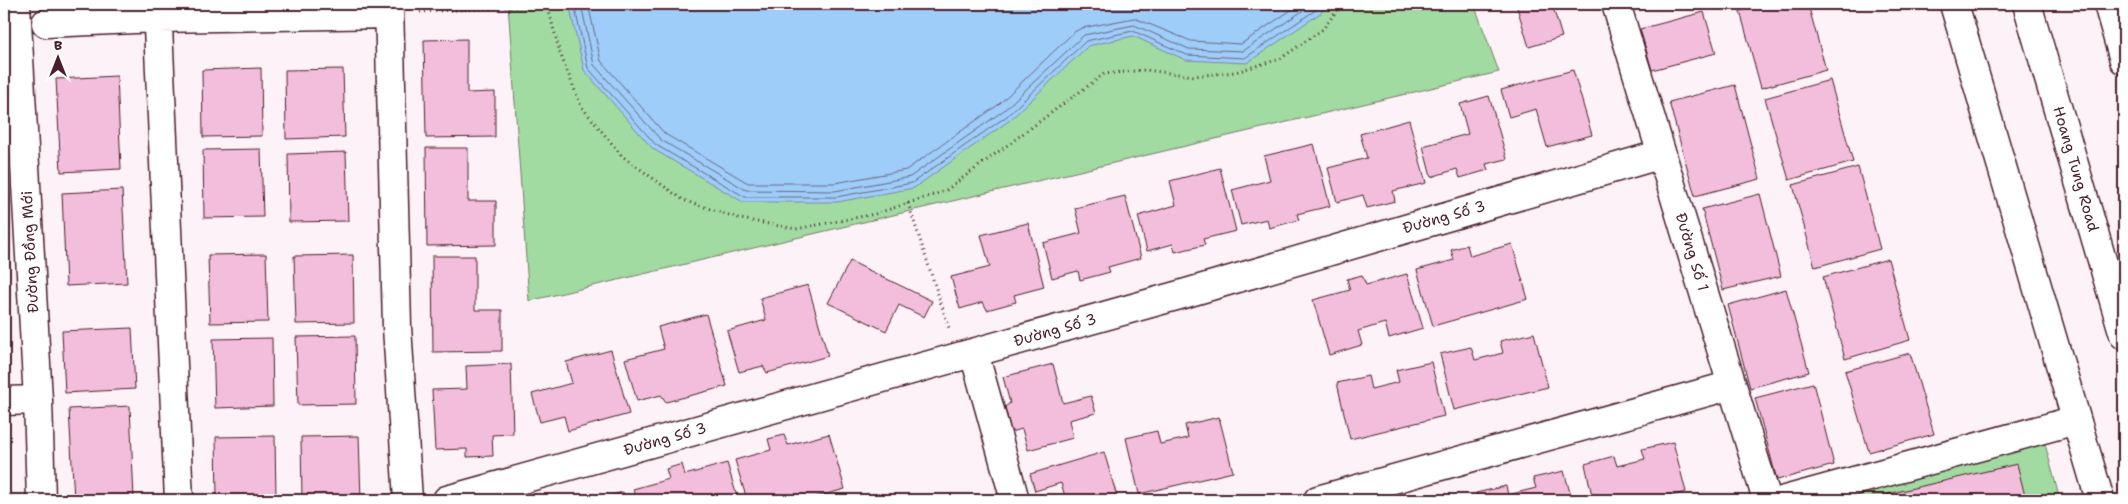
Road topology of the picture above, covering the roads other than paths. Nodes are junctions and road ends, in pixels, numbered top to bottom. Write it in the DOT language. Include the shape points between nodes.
graph roads {
  1 [pos="16,4"];
  2 [pos="1616,4"];
  3 [pos="1954,4"];
  4 [pos="2027,4"];
  5 [pos="2108,4"];
  6 [pos="389,9"];
  7 [pos="158,11"];
  8 [pos="46,22"];
  9 [pos="2124,60"];
  10 [pos="1662,154"];
  11 [pos="2124,335"];
  12 [pos="974,352"];
  13 [pos="1732,385"];
  14 [pos="38,400"];
  15 [pos="4,401"];
  16 [pos="2076,420"];
  17 [pos="41,500"];
  18 [pos="179,500"];
  19 [pos="408,500"];
  20 [pos="447,500"];
  21 [pos="1015,500"];
  22 [pos="1318,500"];
  23 [pos="1768,500"];
  24 [pos="1786,500"];
  25 [pos="2100,500"];
  1 -- 14 [label="street, Đường Đồng Mới"];
  2 -- 10 [label="street, Đường Số 1"];
  3 -- 16 [label="street"];
  4 -- 11 [label="street, Hoang Tung Road"];
  5 -- 9 [label="street"];
  6 -- 7 [label="street"];
  6 -- 19 [label="street" via="397,327"];
  7 -- 8 [label="street"];
  7 -- 18 [label="street"];
  10 -- 12 [label="street, Đường Số 3"];
  10 -- 13 [label="street, Đường Số 1"];
  12 -- 20 [label="street, Đường Số 3"];
  12 -- 21 [label="street"];
  13 -- 22 [label="street"];
  13 -- 23 [label="street, Đường Số 1"];
  14 -- 15 [label="street"];
  14 -- 17 [label="street, Đường Đồng Mới"];
  16 -- 24 [label="street"];
  16 -- 25 [label="street"];
}
